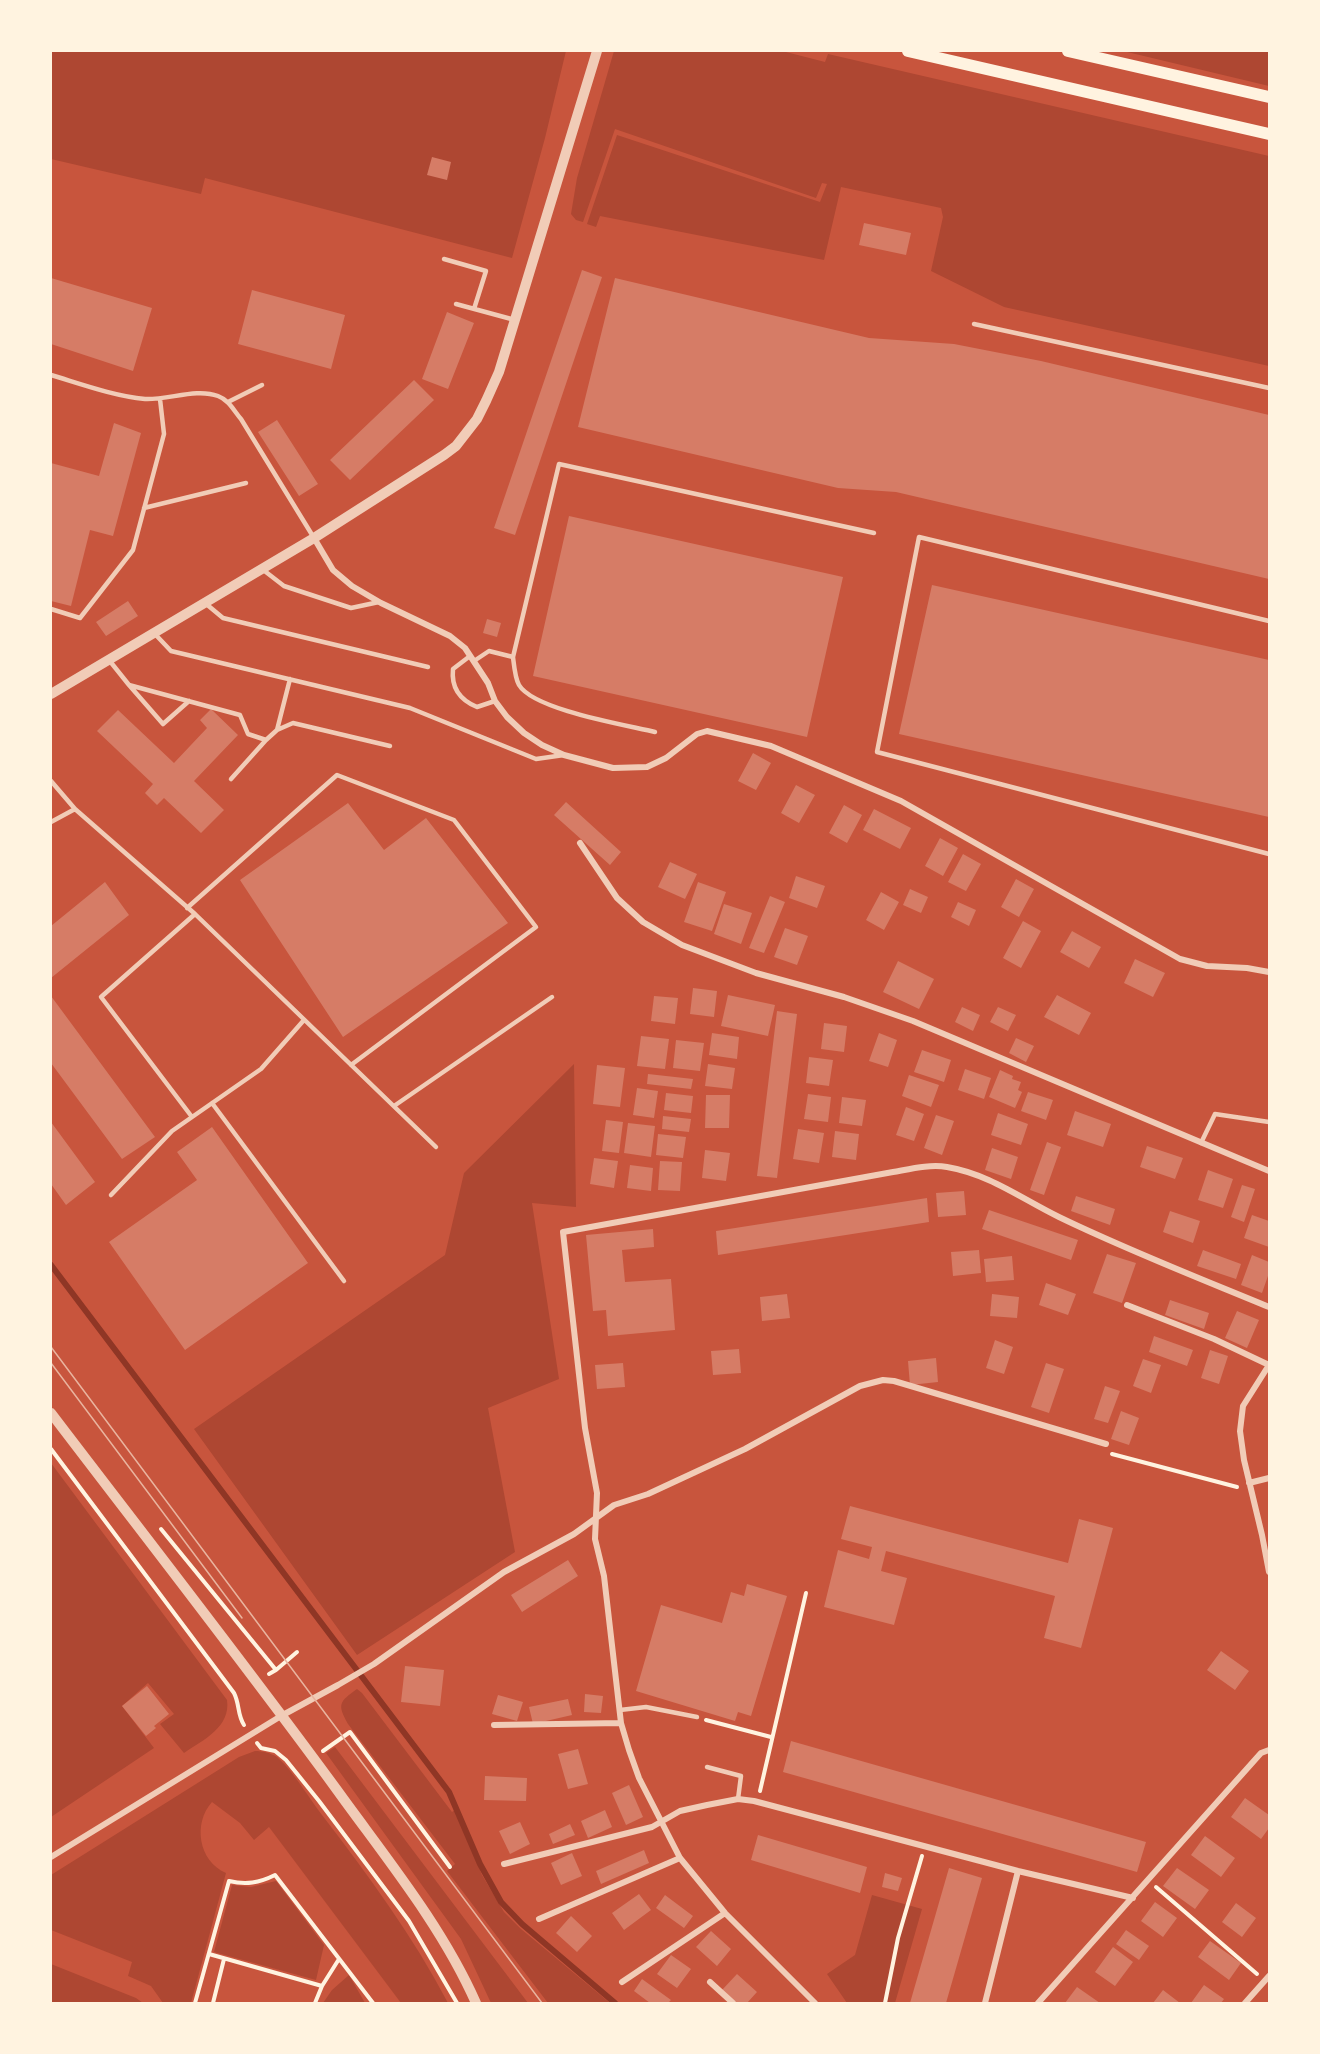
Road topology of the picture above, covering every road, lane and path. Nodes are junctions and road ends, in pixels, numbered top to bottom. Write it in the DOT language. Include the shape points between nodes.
graph roads {
  1 [pos="597,51"];
  2 [pos="908,51"];
  3 [pos="1068,51"];
  4 [pos="1269,97"];
  5 [pos="1263,133"];
  6 [pos="1269,139"];
  7 [pos="444,259"];
  8 [pos="456,304"];
  9 [pos="474,309"];
  10 [pos="515,320"];
  11 [pos="974,324"];
  12 [pos="51,375"];
  13 [pos="262,385"];
  14 [pos="1269,388"];
  15 [pos="160,399"];
  16 [pos="228,402"];
  17 [pos="246,483"];
  18 [pos="144,508"];
  19 [pos="874,533"];
  20 [pos="314,538"];
  21 [pos="262,569"];
  22 [pos="379,602"];
  23 [pos="205,603"];
  24 [pos="51,609"];
  25 [pos="1269,621"];
  26 [pos="154,633"];
  27 [pos="513,657"];
  28 [pos="472,658"];
  29 [pos="109,660"];
  30 [pos="428,667"];
  31 [pos="290,679"];
  32 [pos="129,685"];
  33 [pos="51,694"];
  34 [pos="189,701"];
  35 [pos="495,701"];
  36 [pos="277,730"];
  37 [pos="656,732"];
  38 [pos="266,740"];
  39 [pos="390,746"];
  40 [pos="564,755"];
  41 [pos="231,779"];
  42 [pos="51,781"];
  43 [pos="75,810"];
  44 [pos="51,822"];
  45 [pos="580,843"];
  46 [pos="1269,854"];
  47 [pos="187,908"];
  48 [pos="195,914"];
  49 [pos="1269,972"];
  50 [pos="552,997"];
  51 [pos="304,1020"];
  52 [pos="351,1065"];
  53 [pos="212,1103"];
  54 [pos="394,1106"];
  55 [pos="192,1117"];
  56 [pos="1269,1122"];
  57 [pos="1200,1144"];
  58 [pos="436,1147"];
  59 [pos="1269,1171"];
  60 [pos="111,1195"];
  61 [pos="344,1281"];
  62 [pos="1127,1305"];
  63 [pos="1269,1307"];
  64 [pos="1269,1365"];
  65 [pos="51,1413"];
  66 [pos="1106,1444"];
  67 [pos="51,1449"];
  68 [pos="1269,1478"];
  69 [pos="1249,1483"];
  70 [pos="1237,1487"];
  71 [pos="596,1518"];
  72 [pos="162,1529"];
  73 [pos="1266,1534"];
  74 [pos="1269,1572"];
  75 [pos="806,1593"];
  76 [pos="297,1652"];
  77 [pos="276,1670"];
  78 [pos="269,1674"];
  79 [pos="620,1710"];
  80 [pos="238,1716"];
  81 [pos="281,1716"];
  82 [pos="697,1717"];
  83 [pos="621,1724"];
  84 [pos="494,1725"];
  85 [pos="771,1737"];
  86 [pos="258,1744"];
  87 [pos="1269,1750"];
  88 [pos="323,1751"];
  89 [pos="707,1767"];
  90 [pos="759,1792"];
  91 [pos="738,1799"];
  92 [pos="662,1822"];
  93 [pos="922,1856"];
  94 [pos="51,1857"];
  95 [pos="680,1858"];
  96 [pos="504,1864"];
  97 [pos="450,1867"];
  98 [pos="1018,1871"];
  99 [pos="1149,1880"];
  100 [pos="1133,1899"];
  101 [pos="725,1913"];
  102 [pos="539,1919"];
  103 [pos="209,1954"];
  104 [pos="224,1959"];
  105 [pos="339,1959"];
  106 [pos="1267,1978"];
  107 [pos="622,1982"];
  108 [pos="710,1982"];
  109 [pos="322,1986"];
  110 [pos="195,2003"];
  111 [pos="213,2003"];
  112 [pos="315,2003"];
  113 [pos="373,2003"];
  114 [pos="457,2003"];
  115 [pos="476,2003"];
  116 [pos="733,2003"];
  117 [pos="815,2003"];
  118 [pos="885,2003"];
  119 [pos="986,2003"];
  120 [pos="1038,2003"];
  121 [pos="1245,2003"];
  1 -- 10 [label="street"];
  2 -- 5 [label="main road"];
  3 -- 4 [label="main road"];
  5 -- 6 [label="lane"];
  7 -- 9 [label="lane" via="486,271"];
  8 -- 9 [label="lane"];
  9 -- 10 [label="lane"];
  10 -- 20 [label="street" via="486,401 456,446"];
  11 -- 14 [label="lane"];
  12 -- 15 [label="lane" via="107,391"];
  13 -- 16 [label="lane"];
  15 -- 16 [label="lane" via="207,394"];
  15 -- 18 [label="lane" via="164,434"];
  16 -- 20 [label="lane"];
  17 -- 18 [label="lane"];
  18 -- 24 [label="lane" via="133,550 80,618"];
  19 -- 27 [label="lane" via="559,464"];
  20 -- 21 [label="street"];
  20 -- 22 [label="street" via="333,570"];
  21 -- 22 [label="lane" via="284,586 351,608"];
  21 -- 23 [label="street"];
  22 -- 28 [label="street" via="450,636"];
  23 -- 26 [label="street"];
  23 -- 30 [label="lane" via="223,618"];
  25 -- 46 [label="lane" via="919,537 877,752"];
  26 -- 29 [label="street"];
  26 -- 31 [label="lane" via="171,651"];
  27 -- 28 [label="lane" via="489,651"];
  27 -- 37 [label="lane" via="519,685 534,698 560,709"];
  28 -- 35 [label="street"];
  28 -- 35 [label="lane" via="453,669 452,680 458,693 477,707"];
  29 -- 32 [label="lane"];
  29 -- 33 [label="street"];
  31 -- 36 [label="lane"];
  31 -- 40 [label="lane" via="410,708 536,759"];
  32 -- 34 [label="lane"];
  32 -- 34 [label="lane" via="163,724"];
  34 -- 38 [label="lane" via="240,715 248,734"];
  35 -- 40 [label="street" via="524,733"];
  36 -- 38 [label="lane"];
  36 -- 39 [label="lane" via="292,723"];
  38 -- 41 [label="lane"];
  40 -- 49 [label="street" via="613,768 647,767 666,758 696,734 707,731 771,746 901,801 1180,959 1207,966"];
  42 -- 43 [label="lane"];
  43 -- 44 [label="lane"];
  43 -- 47 [label="lane"];
  45 -- 57 [label="street" via="617,898 643,922 682,945 756,973 913,1021"];
  47 -- 48 [label="lane"];
  47 -- 52 [label="lane" via="337,776 454,820 536,927"];
  48 -- 51 [label="lane"];
  48 -- 55 [label="lane" via="101,997"];
  50 -- 54 [label="lane"];
  51 -- 52 [label="lane"];
  51 -- 53 [label="lane" via="261,1069"];
  52 -- 54 [label="lane"];
  53 -- 55 [label="lane"];
  53 -- 61 [label="lane"];
  54 -- 58 [label="lane"];
  55 -- 60 [label="lane" via="172,1131"];
  56 -- 57 [label="lane" via="1215,1114"];
  57 -- 59 [label="street"];
  62 -- 64 [label="street"];
  63 -- 71 [label="street" via="1059,1217 995,1182 946,1167 893,1172 563,1232 585,1428 597,1493"];
  64 -- 69 [label="street" via="1249,1394 1240,1420"];
  65 -- 81 [label="street"];
  66 -- 70 [label="path" via="1103,1452"];
  66 -- 71 [label="street" via="883,1380 860,1386 745,1449 614,1506"];
  67 -- 80 [label="path" via="236,1692"];
  68 -- 69 [label="street"];
  69 -- 73 [label="street"];
  71 -- 79 [label="street" via="595,1539 604,1576"];
  71 -- 81 [label="street" via="504,1572 374,1664"];
  72 -- 77 [label="path"];
  73 -- 74 [label="street"];
  75 -- 85 [label="path"];
  76 -- 77 [label="path"];
  77 -- 78 [label="path"];
  79 -- 82 [label="lane" via="646,1707"];
  79 -- 83 [label="street"];
  81 -- 94 [label="street"];
  81 -- 115 [label="street" via="400,1877 455,1962"];
  82 -- 85 [label="path"];
  83 -- 84 [label="street"];
  83 -- 92 [label="street" via="639,1778"];
  85 -- 90 [label="path"];
  86 -- 114 [label="path" via="296,1767 409,1920"];
  87 -- 99 [label="street" via="1261,1753"];
  88 -- 97 [label="path" via="350,1732"];
  89 -- 91 [label="lane" via="741,1776"];
  91 -- 92 [label="street" via="680,1812"];
  91 -- 98 [label="street"];
  92 -- 95 [label="street"];
  92 -- 96 [label="street"];
  93 -- 118 [label="path" via="898,1938"];
  95 -- 101 [label="street"];
  95 -- 102 [label="street"];
  98 -- 100 [label="street"];
  98 -- 119 [label="street"];
  99 -- 100 [label="street"];
  99 -- 106 [label="path"];
  100 -- 120 [label="street"];
  101 -- 107 [label="street"];
  101 -- 117 [label="street"];
  103 -- 104 [label="path"];
  103 -- 105 [label="path" via="229,1881 254,1883 275,1875"];
  103 -- 110 [label="path"];
  104 -- 109 [label="path"];
  104 -- 111 [label="path"];
  105 -- 109 [label="path"];
  105 -- 113 [label="path"];
  106 -- 121 [label="street"];
  108 -- 116 [label="street"];
  109 -- 112 [label="path"];
}
